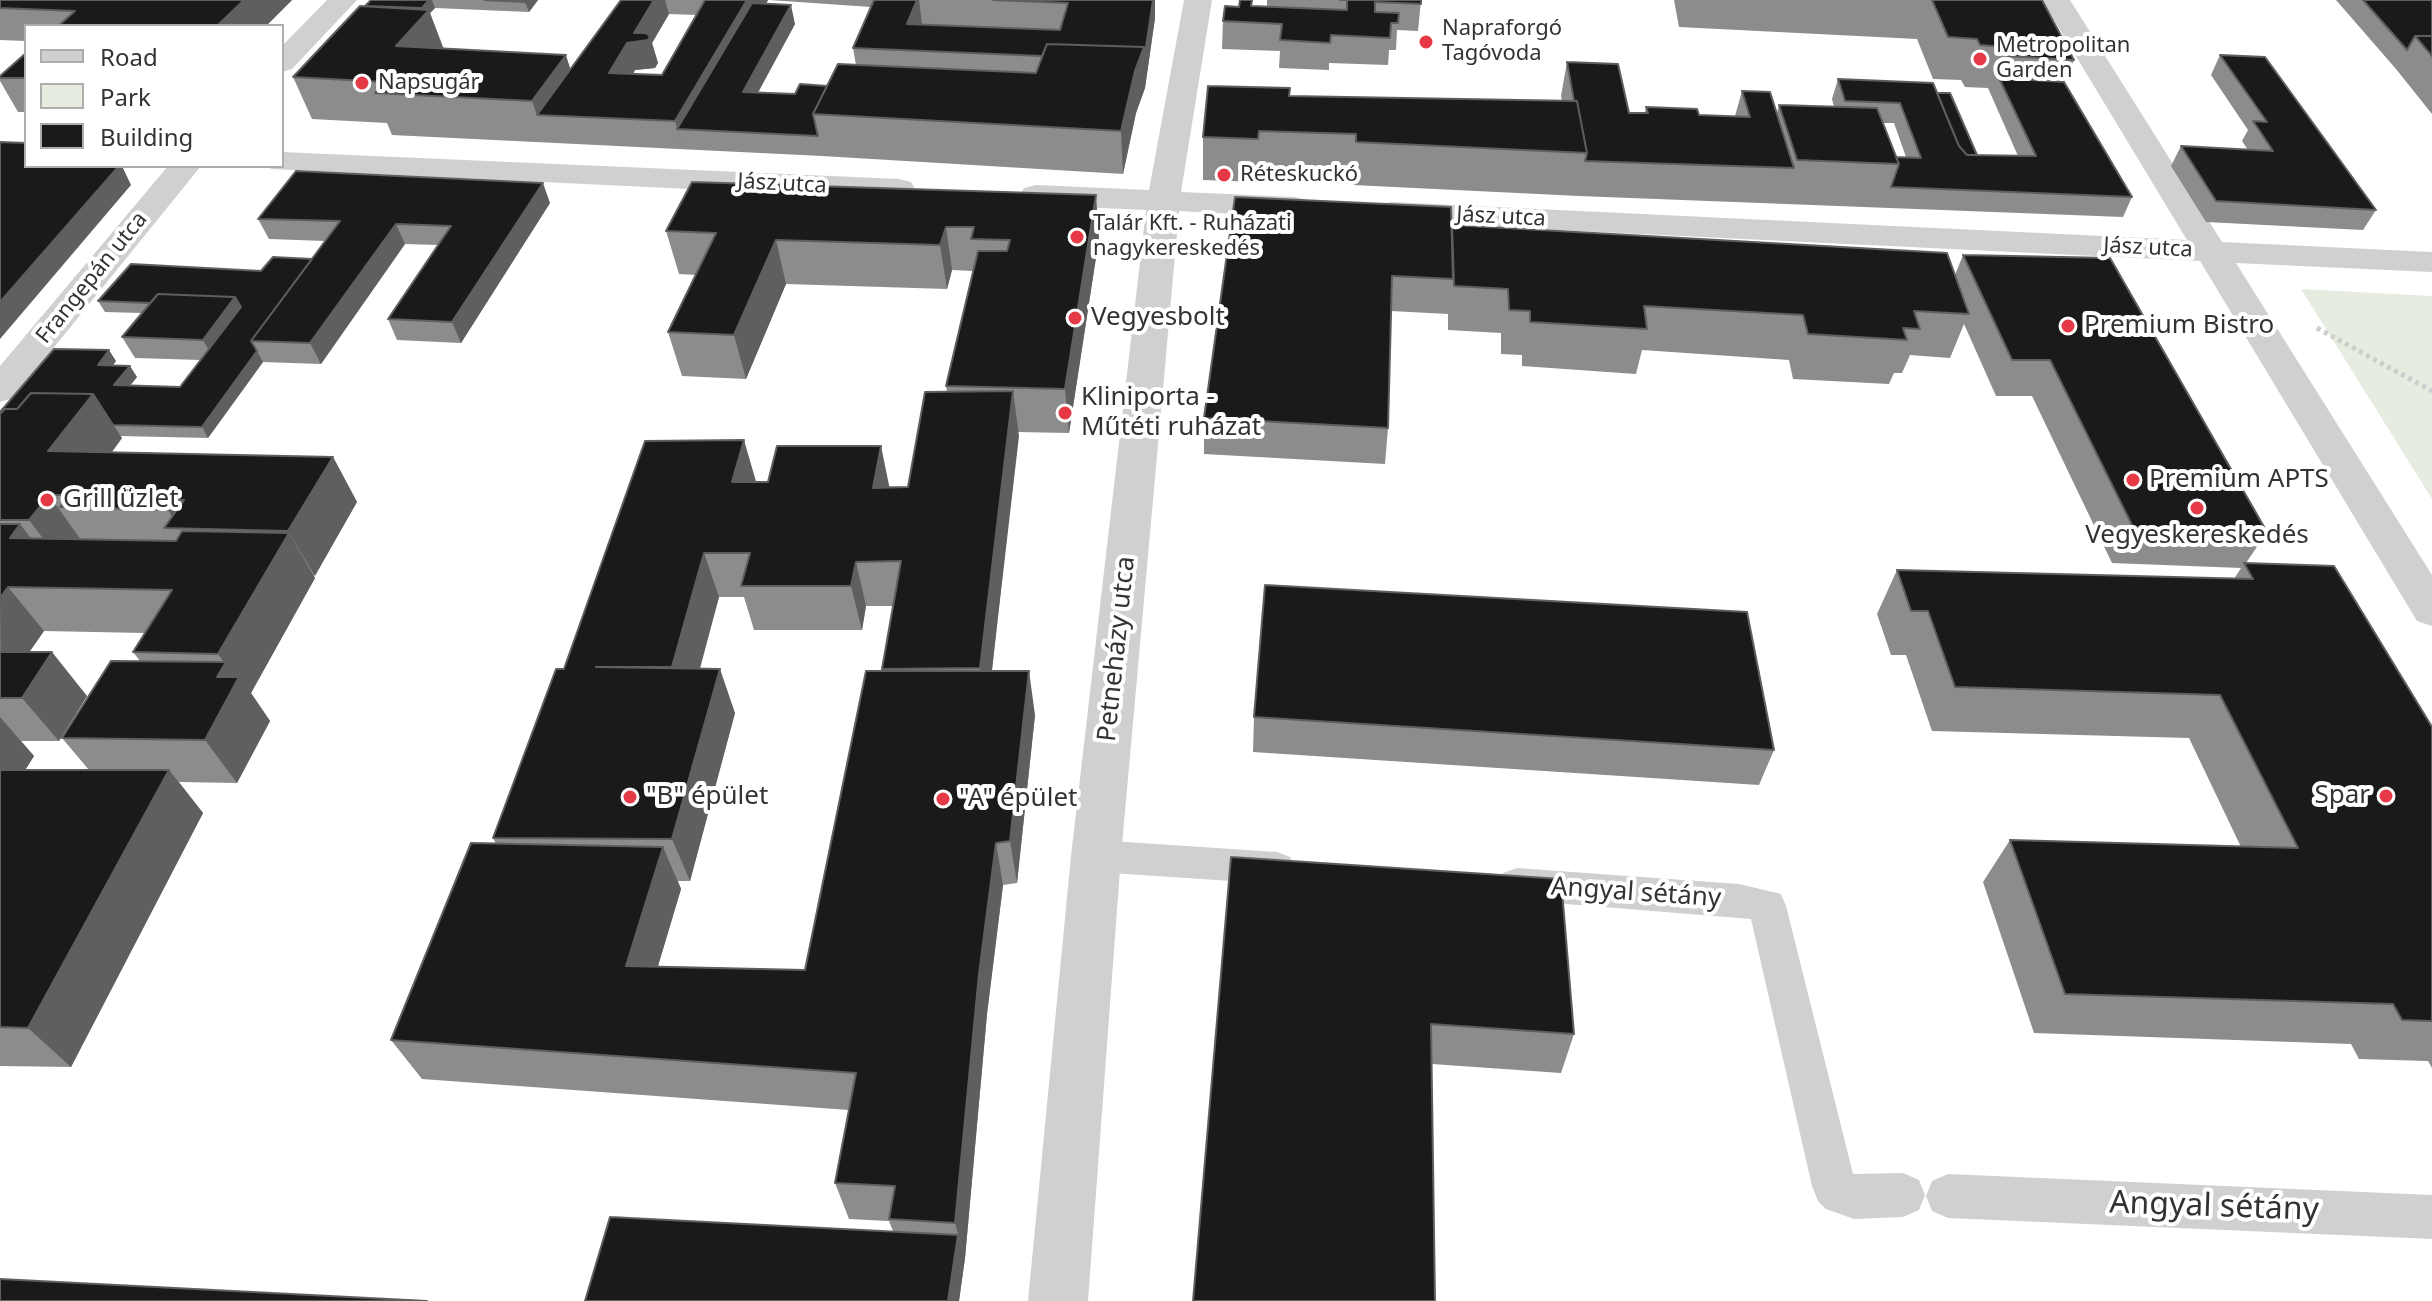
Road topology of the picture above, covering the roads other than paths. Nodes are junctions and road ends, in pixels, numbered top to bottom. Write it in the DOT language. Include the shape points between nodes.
graph roads {
  1 [pos="343,0"];
  2 [pos="1198,0"];
  3 [pos="2056,0"];
  4 [pos="317,60"];
  5 [pos="284,61"];
  6 [pos="284,162"];
  7 [pos="183,168"];
  8 [pos="927,190"];
  9 [pos="1005,194"];
  10 [pos="1163,201"];
  11 [pos="2209,251"];
  12 [pos="2432,262"];
  13 [pos="0,390"];
  14 [pos="2432,610"];
  15 [pos="1096,856"];
  16 [pos="1316,871"];
  17 [pos="1488,882"];
  18 [pos="1903,1195"];
  19 [pos="1948,1196"];
  20 [pos="2432,1217"];
  21 [pos="1058,1301"];
  1 -- 5 [label="street"];
  2 -- 10 [label="street, Petneházy utca"];
  3 -- 11 [label="street"];
  4 -- 5 [label="lane"];
  6 -- 8 [label="street, Jász utca"];
  7 -- 13 [label="street, Frangepán utca"];
  9 -- 10 [label="street, Jász utca"];
  10 -- 11 [label="street, Jász utca"];
  10 -- 15 [label="street, Petneházy utca"];
  11 -- 12 [label="street, Jász utca"];
  11 -- 14 [label="street"];
  15 -- 16 [label="lane"];
  15 -- 21 [label="street, Petneházy utca"];
  17 -- 18 [label="lane, Angyal sétány" via="1767,906 1834,1186 1854,1197"];
  19 -- 20 [label="lane, Angyal sétány"];
}
